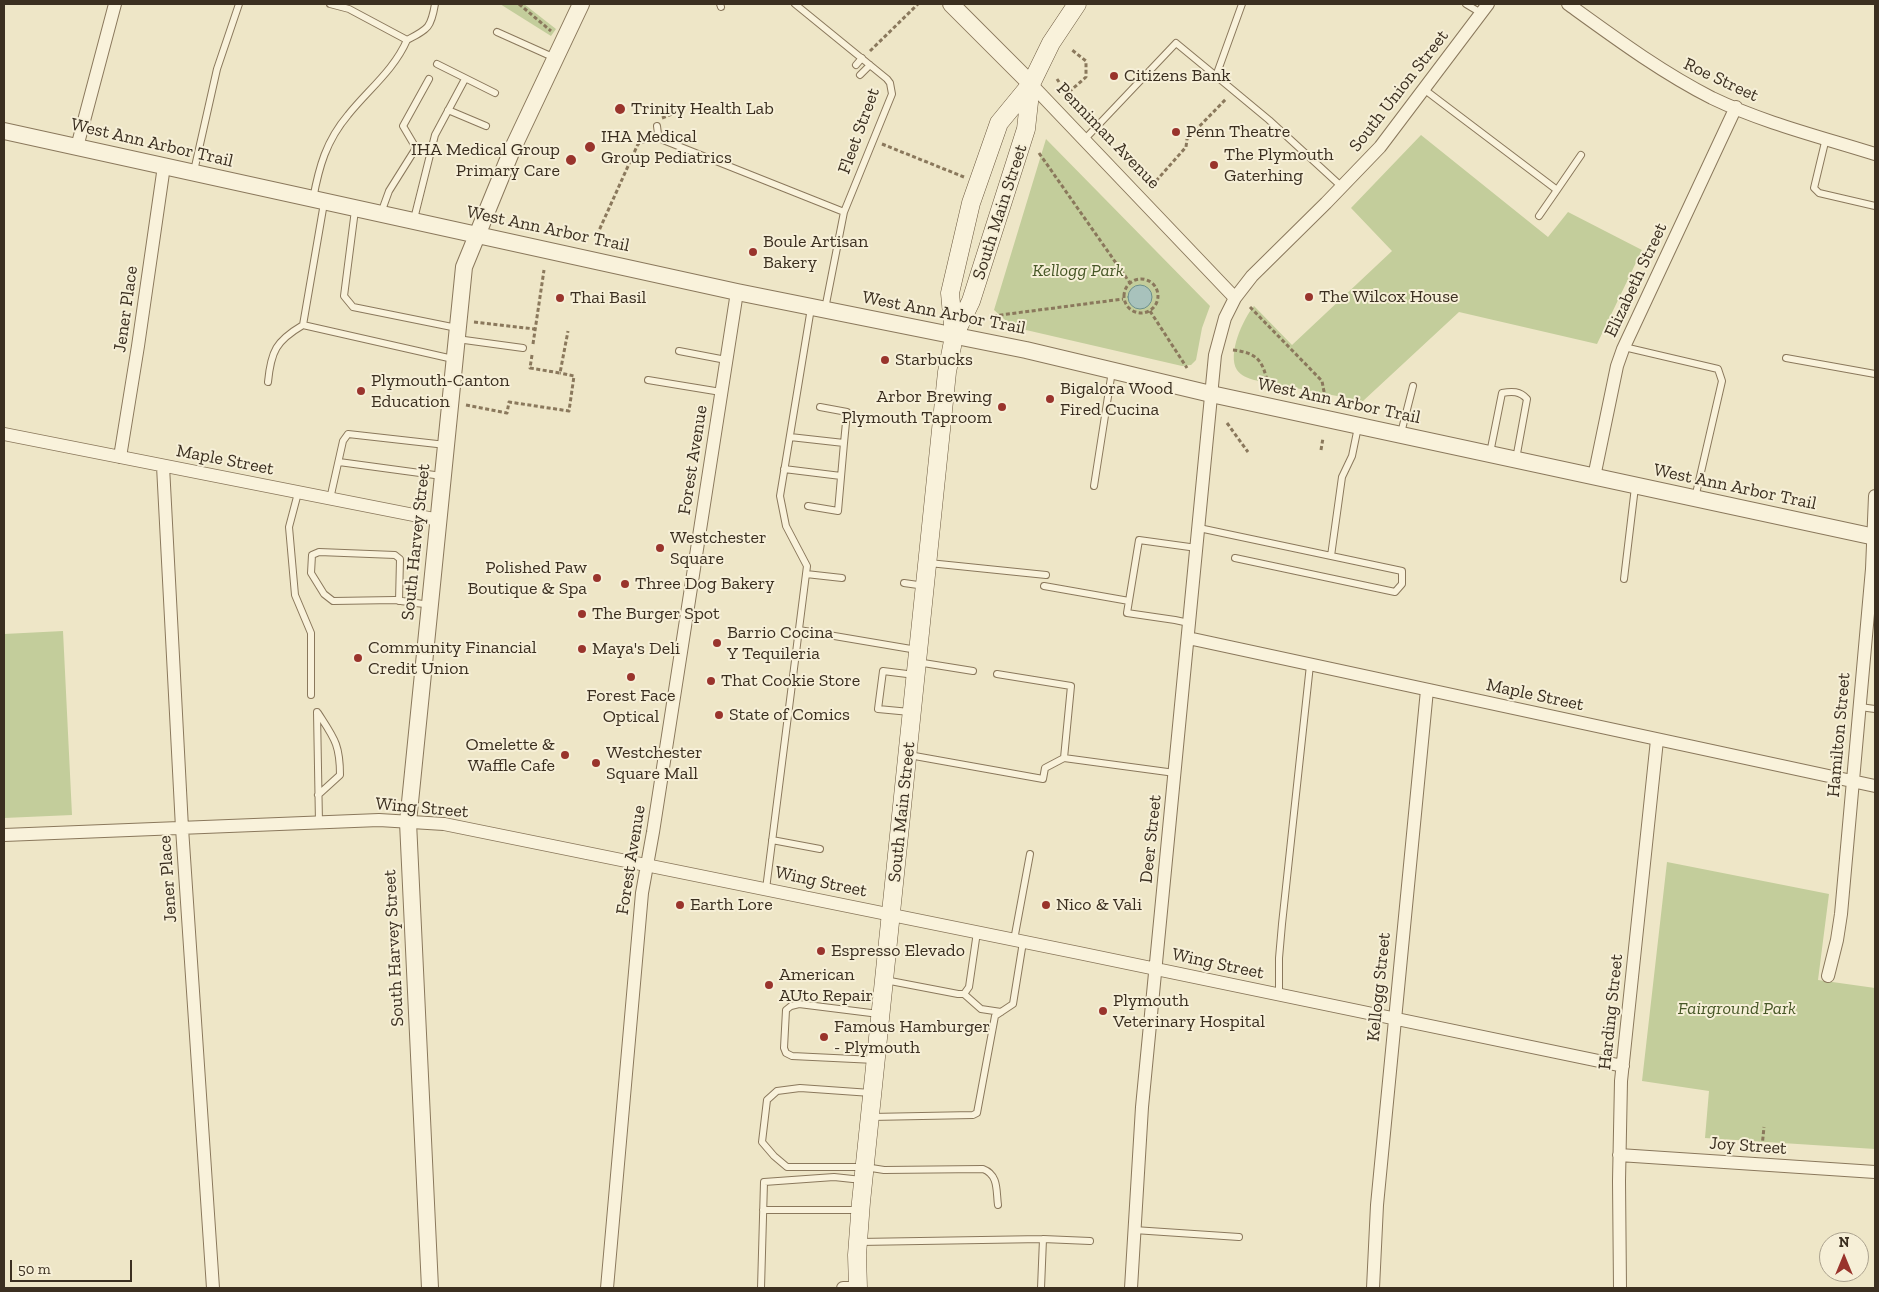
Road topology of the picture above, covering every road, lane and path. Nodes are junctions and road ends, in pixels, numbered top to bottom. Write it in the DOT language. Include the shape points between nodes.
graph roads {
  1 [pos="115,4"];
  2 [pos="239,4"];
  3 [pos="330,4"];
  4 [pos="435,4"];
  5 [pos="518,4"];
  6 [pos="581,4"];
  7 [pos="795,4"];
  8 [pos="918,4"];
  9 [pos="951,4"];
  10 [pos="1077,4"];
  11 [pos="1242,4"];
  12 [pos="1466,4"];
  13 [pos="1568,4"];
  14 [pos="1485,9"];
  15 [pos="497,32"];
  16 [pos="564,39"];
  17 [pos="407,40"];
  18 [pos="1072,50"];
  19 [pos="555,58"];
  20 [pos="862,58"];
  21 [pos="437,64"];
  22 [pos="856,65"];
  23 [pos="870,65"];
  24 [pos="860,75"];
  25 [pos="1216,76"];
  26 [pos="429,79"];
  27 [pos="465,79"];
  28 [pos="1031,84"];
  29 [pos="1425,90"];
  30 [pos="1234,91"];
  31 [pos="1069,92"];
  32 [pos="495,93"];
  33 [pos="1736,107"];
  34 [pos="448,110"];
  35 [pos="680,111"];
  36 [pos="662,118"];
  37 [pos="486,126"];
  38 [pos="657,126"];
  39 [pos="4,131"];
  40 [pos="1826,138"];
  41 [pos="873,140"];
  42 [pos="1084,140"];
  43 [pos="638,144"];
  44 [pos="77,147"];
  45 [pos="1038,153"];
  46 [pos="1875,154"];
  47 [pos="1581,155"];
  48 [pos="164,166"];
  49 [pos="193,173"];
  50 [pos="968,178"];
  51 [pos="1156,180"];
  52 [pos="1342,187"];
  53 [pos="1557,190"];
  54 [pos="319,201"];
  55 [pos="1875,206"];
  56 [pos="355,209"];
  57 [pos="844,212"];
  58 [pos="381,214"];
  59 [pos="1538,216"];
  60 [pos="414,220"];
  61 [pos="477,233"];
  62 [pos="597,235"];
  63 [pos="544,270"];
  64 [pos="1130,283"];
  65 [pos="736,292"];
  66 [pos="1235,298"];
  67 [pos="1124,299"];
  68 [pos="1250,307"];
  69 [pos="818,308"];
  70 [pos="1150,311"];
  71 [pos="993,316"];
  72 [pos="474,322"];
  73 [pos="303,325"];
  74 [pos="535,329"];
  75 [pos="568,331"];
  76 [pos="457,334"];
  77 [pos="954,336"];
  78 [pos="1624,346"];
  79 [pos="523,348"];
  80 [pos="1233,350"];
  81 [pos="679,351"];
  82 [pos="1786,358"];
  83 [pos="454,359"];
  84 [pos="726,360"];
  85 [pos="1187,368"];
  86 [pos="1112,370"];
  87 [pos="560,373"];
  88 [pos="1875,374"];
  89 [pos="648,380"];
  90 [pos="268,382"];
  91 [pos="1268,385"];
  92 [pos="1413,386"];
  93 [pos="721,392"];
  94 [pos="1212,394"];
  95 [pos="1325,397"];
  96 [pos="466,405"];
  97 [pos="820,407"];
  98 [pos="1227,423"];
  99 [pos="1359,425"];
  100 [pos="4,434"];
  101 [pos="1401,435"];
  102 [pos="790,437"];
  103 [pos="1324,438"];
  104 [pos="844,443"];
  105 [pos="446,445"];
  106 [pos="1321,450"];
  107 [pos="1248,452"];
  108 [pos="1490,454"];
  109 [pos="120,457"];
  110 [pos="1516,460"];
  111 [pos="339,462"];
  112 [pos="163,466"];
  113 [pos="784,469"];
  114 [pos="443,476"];
  115 [pos="841,476"];
  116 [pos="1594,477"];
  117 [pos="1094,486"];
  118 [pos="1635,486"];
  119 [pos="298,493"];
  120 [pos="1875,496"];
  121 [pos="1695,498"];
  122 [pos="330,499"];
  123 [pos="808,506"];
  124 [pos="439,520"];
  125 [pos="1198,528"];
  126 [pos="1874,537"];
  127 [pos="1197,548"];
  128 [pos="1331,556"];
  129 [pos="1235,558"];
  130 [pos="927,563"];
  131 [pos="806,574"];
  132 [pos="1046,575"];
  133 [pos="842,578"];
  134 [pos="1624,579"];
  135 [pos="904,584"];
  136 [pos="925,586"];
  137 [pos="1044,586"];
  138 [pos="398,601"];
  139 [pos="1129,601"];
  140 [pos="430,605"];
  141 [pos="1190,624"];
  142 [pos="799,630"];
  143 [pos="1188,638"];
  144 [pos="917,662"];
  145 [pos="1310,665"];
  146 [pos="973,671"];
  147 [pos="997,674"];
  148 [pos="1426,690"];
  149 [pos="311,694"];
  150 [pos="1860,707"];
  151 [pos="1875,709"];
  152 [pos="912,712"];
  153 [pos="1657,740"];
  154 [pos="907,755"];
  155 [pos="1064,758"];
  156 [pos="1175,773"];
  157 [pos="1853,781"];
  158 [pos="1875,786"];
  159 [pos="318,795"];
  160 [pos="408,822"];
  161 [pos="319,823"];
  162 [pos="182,828"];
  163 [pos="4,836"];
  164 [pos="772,840"];
  165 [pos="820,849"];
  166 [pos="1030,854"];
  167 [pos="647,864"];
  168 [pos="766,889"];
  169 [pos="891,914"];
  170 [pos="977,932"];
  171 [pos="1019,941"];
  172 [pos="1156,969"];
  173 [pos="1828,976"];
  174 [pos="884,980"];
  175 [pos="964,994"];
  176 [pos="1279,995"];
  177 [pos="1001,1012"];
  178 [pos="881,1014"];
  179 [pos="1394,1019"];
  180 [pos="876,1060"];
  181 [pos="1623,1066"];
  182 [pos="872,1093"];
  183 [pos="870,1117"];
  184 [pos="1764,1127"];
  185 [pos="1762,1147"];
  186 [pos="1619,1155"];
  187 [pos="1875,1172"];
  188 [pos="864,1173"];
  189 [pos="998,1206"];
  190 [pos="763,1210"];
  191 [pos="861,1210"];
  192 [pos="1134,1230"];
  193 [pos="1239,1236"];
  194 [pos="1043,1239"];
  195 [pos="1090,1241"];
  196 [pos="858,1242"];
  197 [pos="213,1288"];
  198 [pos="430,1288"];
  199 [pos="607,1288"];
  200 [pos="761,1288"];
  201 [pos="843,1288"];
  202 [pos="858,1288"];
  203 [pos="1041,1288"];
  204 [pos="1131,1288"];
  205 [pos="1373,1288"];
  206 [pos="1620,1288"];
  1 -- 44 [label="street"];
  2 -- 49 [label="lane" via="217,69"];
  3 -- 17 [label="lane" via="349,9"];
  4 -- 17 [label="lane" via="427,30"];
  5 -- 16 [label="path"];
  6 -- 16 [label="street, South Harvey Street"];
  7 -- 20 [label="lane, Fleet Street"];
  8 -- 20 [label="path"];
  9 -- 28 [label="street, Penniman Avenue"];
  10 -- 28 [label="main road, South Main Street" via="1051,43"];
  11 -- 25 [label="lane"];
  12 -- 14 [label="lane"];
  13 -- 33 [label="street, Roe Street" via="1673,77"];
  14 -- 29 [label="street, South Union Street"];
  15 -- 19 [label="lane"];
  16 -- 19 [label="street, South Harvey Street"];
  17 -- 54 [label="lane" via="400,56 333,136 319,166"];
  18 -- 31 [label="path" via="1086,61 1086,77"];
  19 -- 61 [label="street, South Harvey Street"];
  20 -- 22 [label="lane"];
  20 -- 23 [label="lane, Fleet Street"];
  21 -- 27 [label="lane"];
  23 -- 24 [label="lane"];
  23 -- 41 [label="lane, Fleet Street" via="887,79 892,89"];
  25 -- 30 [label="lane"];
  25 -- 42 [label="lane" via="1176,43"];
  26 -- 58 [label="lane" via="403,126 416,148 389,191"];
  27 -- 32 [label="lane"];
  27 -- 34 [label="lane"];
  28 -- 42 [label="street, Penniman Avenue"];
  28 -- 77 [label="main road, South Main Street" via="1026,129 971,301"];
  28 -- 77 [label="main road, South Main Street" via="999,123 970,203 950,293"];
  29 -- 52 [label="street, South Union Street" via="1380,147"];
  29 -- 53 [label="lane"];
  30 -- 51 [label="path" via="1187,139 1186,146"];
  30 -- 52 [label="lane"];
  33 -- 40 [label="street, Roe Street"];
  33 -- 78 [label="street, Elizabeth Street"];
  34 -- 37 [label="lane"];
  34 -- 60 [label="lane" via="435,135"];
  35 -- 36 [label="path"];
  38 -- 57 [label="lane" via="663,140"];
  39 -- 44 [label="street, West Ann Arbor Trail"];
  40 -- 46 [label="street, Roe Street"];
  40 -- 55 [label="lane" via="1814,188"];
  41 -- 50 [label="path"];
  41 -- 57 [label="lane, Fleet Street"];
  42 -- 66 [label="street, Penniman Avenue"];
  43 -- 62 [label="path"];
  44 -- 48 [label="street, West Ann Arbor Trail"];
  45 -- 64 [label="path"];
  47 -- 53 [label="lane"];
  48 -- 49 [label="street, West Ann Arbor Trail"];
  48 -- 109 [label="street, Jener Place"];
  49 -- 54 [label="street, West Ann Arbor Trail"];
  52 -- 66 [label="street, South Union Street" via="1252,276"];
  53 -- 59 [label="lane"];
  54 -- 56 [label="street, West Ann Arbor Trail"];
  54 -- 73 [label="lane"];
  56 -- 58 [label="street, West Ann Arbor Trail"];
  56 -- 76 [label="lane" via="344,296 353,307"];
  57 -- 69 [label="lane, Fleet Street"];
  58 -- 60 [label="street, West Ann Arbor Trail"];
  60 -- 61 [label="street, West Ann Arbor Trail"];
  61 -- 65 [label="street, West Ann Arbor Trail"];
  61 -- 76 [label="street, South Harvey Street" via="464,267"];
  63 -- 74 [label="path"];
  64 -- 67 [label="path"];
  64 -- 70 [label="path" via="1142,279 1157,290 1158,298"];
  65 -- 69 [label="street, West Ann Arbor Trail"];
  65 -- 84 [label="street, Forest Avenue"];
  66 -- 94 [label="street, South Union Street" via="1219,336"];
  67 -- 70 [label="path" via="1133,312 1142,314"];
  67 -- 71 [label="path"];
  68 -- 95 [label="path" via="1322,381"];
  69 -- 77 [label="street, West Ann Arbor Trail"];
  69 -- 102 [label="lane, Fleet Street"];
  70 -- 85 [label="path"];
  72 -- 74 [label="path"];
  73 -- 83 [label="lane"];
  73 -- 90 [label="lane" via="278,344"];
  74 -- 87 [label="path" via="530,368"];
  75 -- 87 [label="path"];
  76 -- 79 [label="lane"];
  76 -- 83 [label="street, South Harvey Street"];
  77 -- 86 [label="street, West Ann Arbor Trail"];
  77 -- 130 [label="main road, South Main Street" via="947,372"];
  78 -- 116 [label="street, Elizabeth Street"];
  78 -- 121 [label="lane" via="1718,369 1722,381"];
  80 -- 91 [label="path" via="1246,352 1260,360"];
  81 -- 84 [label="lane"];
  82 -- 88 [label="lane"];
  83 -- 105 [label="street, South Harvey Street"];
  84 -- 93 [label="street, Forest Avenue"];
  86 -- 94 [label="street, West Ann Arbor Trail"];
  86 -- 117 [label="lane"];
  87 -- 96 [label="path" via="574,376 569,411 509,402 507,413"];
  89 -- 93 [label="lane"];
  92 -- 101 [label="lane"];
  93 -- 167 [label="street, Forest Avenue"];
  94 -- 99 [label="street, West Ann Arbor Trail"];
  94 -- 125 [label="street, Deer Street"];
  97 -- 104 [label="lane" via="847,412"];
  98 -- 107 [label="path"];
  99 -- 101 [label="street, West Ann Arbor Trail"];
  99 -- 128 [label="lane" via="1352,456 1342,477"];
  100 -- 109 [label="street, Maple Street"];
  101 -- 108 [label="street, West Ann Arbor Trail"];
  102 -- 104 [label="lane"];
  102 -- 113 [label="lane, Fleet Street"];
  103 -- 106 [label="path"];
  104 -- 115 [label="lane"];
  105 -- 111 [label="lane" via="348,434"];
  105 -- 114 [label="street, South Harvey Street"];
  108 -- 110 [label="street, West Ann Arbor Trail"];
  108 -- 110 [label="lane" via="1502,393 1512,391 1524,394 1527,399"];
  109 -- 112 [label="street, Maple Street"];
  110 -- 116 [label="street, West Ann Arbor Trail"];
  111 -- 114 [label="lane"];
  111 -- 122 [label="lane"];
  112 -- 119 [label="street, Maple Street"];
  112 -- 162 [label="street, Jener Place"];
  113 -- 115 [label="lane"];
  113 -- 131 [label="lane, Fleet Street" via="781,503 786,526 807,566"];
  114 -- 124 [label="street, South Harvey Street"];
  115 -- 123 [label="lane" via="838,511"];
  116 -- 118 [label="street, West Ann Arbor Trail"];
  118 -- 121 [label="street, West Ann Arbor Trail"];
  118 -- 134 [label="lane"];
  119 -- 122 [label="street, Maple Street"];
  119 -- 149 [label="lane" via="289,527 296,596 311,633"];
  120 -- 126 [label="street, Hamilton Street"];
  121 -- 126 [label="street, West Ann Arbor Trail"];
  122 -- 124 [label="street, Maple Street"];
  124 -- 140 [label="street, South Harvey Street"];
  125 -- 127 [label="street, Deer Street"];
  125 -- 128 [label="lane"];
  126 -- 150 [label="street, Hamilton Street"];
  127 -- 139 [label="lane" via="1139,540"];
  127 -- 141 [label="street, Deer Street"];
  128 -- 129 [label="lane" via="1402,571 1402,584 1395,592"];
  130 -- 132 [label="lane"];
  130 -- 136 [label="main road, South Main Street"];
  131 -- 133 [label="lane"];
  131 -- 142 [label="lane"];
  135 -- 136 [label="lane"];
  136 -- 144 [label="main road, South Main Street"];
  137 -- 139 [label="lane"];
  138 -- 138 [label="lane" via="333,601 324,594 311,573 312,555 319,552 395,555 400,559"];
  138 -- 140 [label="lane"];
  139 -- 141 [label="lane" via="1127,613"];
  140 -- 160 [label="street, South Harvey Street"];
  141 -- 143 [label="street, Deer Street"];
  142 -- 144 [label="lane"];
  142 -- 164 [label="lane"];
  143 -- 145 [label="street, Maple Street"];
  143 -- 156 [label="street, Deer Street"];
  144 -- 146 [label="lane"];
  144 -- 152 [label="main road, South Main Street"];
  144 -- 152 [label="lane" via="883,671 878,709"];
  145 -- 148 [label="street, Maple Street"];
  145 -- 176 [label="lane" via="1282,924"];
  147 -- 155 [label="lane" via="1071,686"];
  148 -- 153 [label="street, Maple Street"];
  148 -- 179 [label="street, Kellogg Street"];
  150 -- 151 [label="lane"];
  150 -- 157 [label="street, Hamilton Street"];
  152 -- 154 [label="main road, South Main Street"];
  153 -- 157 [label="street, Maple Street"];
  153 -- 181 [label="street, Harding Street"];
  154 -- 155 [label="lane" via="1043,779 1045,768"];
  154 -- 169 [label="main road, South Main Street"];
  155 -- 156 [label="lane"];
  156 -- 172 [label="street, Deer Street"];
  157 -- 158 [label="street, Maple Street"];
  157 -- 173 [label="street, Hamilton Street" via="1841,914"];
  159 -- 159 [label="lane" via="317,712 335,739 340,761 340,775"];
  159 -- 161 [label="lane"];
  160 -- 161 [label="street, Wing Street"];
  160 -- 167 [label="street, Wing Street" via="444,824"];
  160 -- 198 [label="street, South Harvey Street"];
  161 -- 162 [label="street, Wing Street"];
  162 -- 163 [label="street, Wing Street"];
  162 -- 197 [label="street, Jener Place"];
  164 -- 165 [label="lane"];
  164 -- 168 [label="lane"];
  166 -- 171 [label="lane"];
  167 -- 168 [label="street, Wing Street"];
  167 -- 199 [label="street, Forest Avenue"];
  168 -- 169 [label="street, Wing Street"];
  169 -- 170 [label="street, Wing Street"];
  169 -- 174 [label="main road, South Main Street"];
  170 -- 171 [label="street, Wing Street"];
  170 -- 175 [label="lane"];
  171 -- 172 [label="street, Wing Street"];
  171 -- 177 [label="lane" via="1013,1004"];
  172 -- 176 [label="street, Wing Street"];
  172 -- 192 [label="street, Deer Street"];
  174 -- 175 [label="lane"];
  174 -- 178 [label="main road, South Main Street"];
  175 -- 177 [label="lane" via="981,1009"];
  176 -- 179 [label="street, Wing Street"];
  177 -- 183 [label="lane" via="995,1016 977,1113"];
  178 -- 180 [label="main road, South Main Street"];
  178 -- 180 [label="lane" via="799,1004 786,1010 786,1053 792,1056"];
  179 -- 181 [label="street, Wing Street"];
  179 -- 205 [label="street, Kellogg Street" via="1376,1205"];
  180 -- 182 [label="main road, South Main Street"];
  181 -- 186 [label="street, Harding Street"];
  182 -- 183 [label="main road, South Main Street"];
  182 -- 188 [label="lane" via="800,1088 778,1091 767,1100 762,1142 787,1167"];
  183 -- 188 [label="main road, South Main Street"];
  184 -- 185 [label="path"];
  186 -- 187 [label="street, Joy Street"];
  186 -- 206 [label="street, Harding Street"];
  188 -- 189 [label="lane" via="983,1169 995,1178"];
  188 -- 190 [label="lane" via="764,1182"];
  188 -- 191 [label="main road, South Main Street"];
  190 -- 191 [label="lane"];
  190 -- 200 [label="lane"];
  191 -- 196 [label="main road, South Main Street"];
  192 -- 193 [label="lane"];
  192 -- 204 [label="street, Deer Street"];
  194 -- 195 [label="lane"];
  194 -- 196 [label="lane"];
  194 -- 203 [label="lane"];
  196 -- 202 [label="main road, South Main Street"];
  201 -- 202 [label="street"];
}
